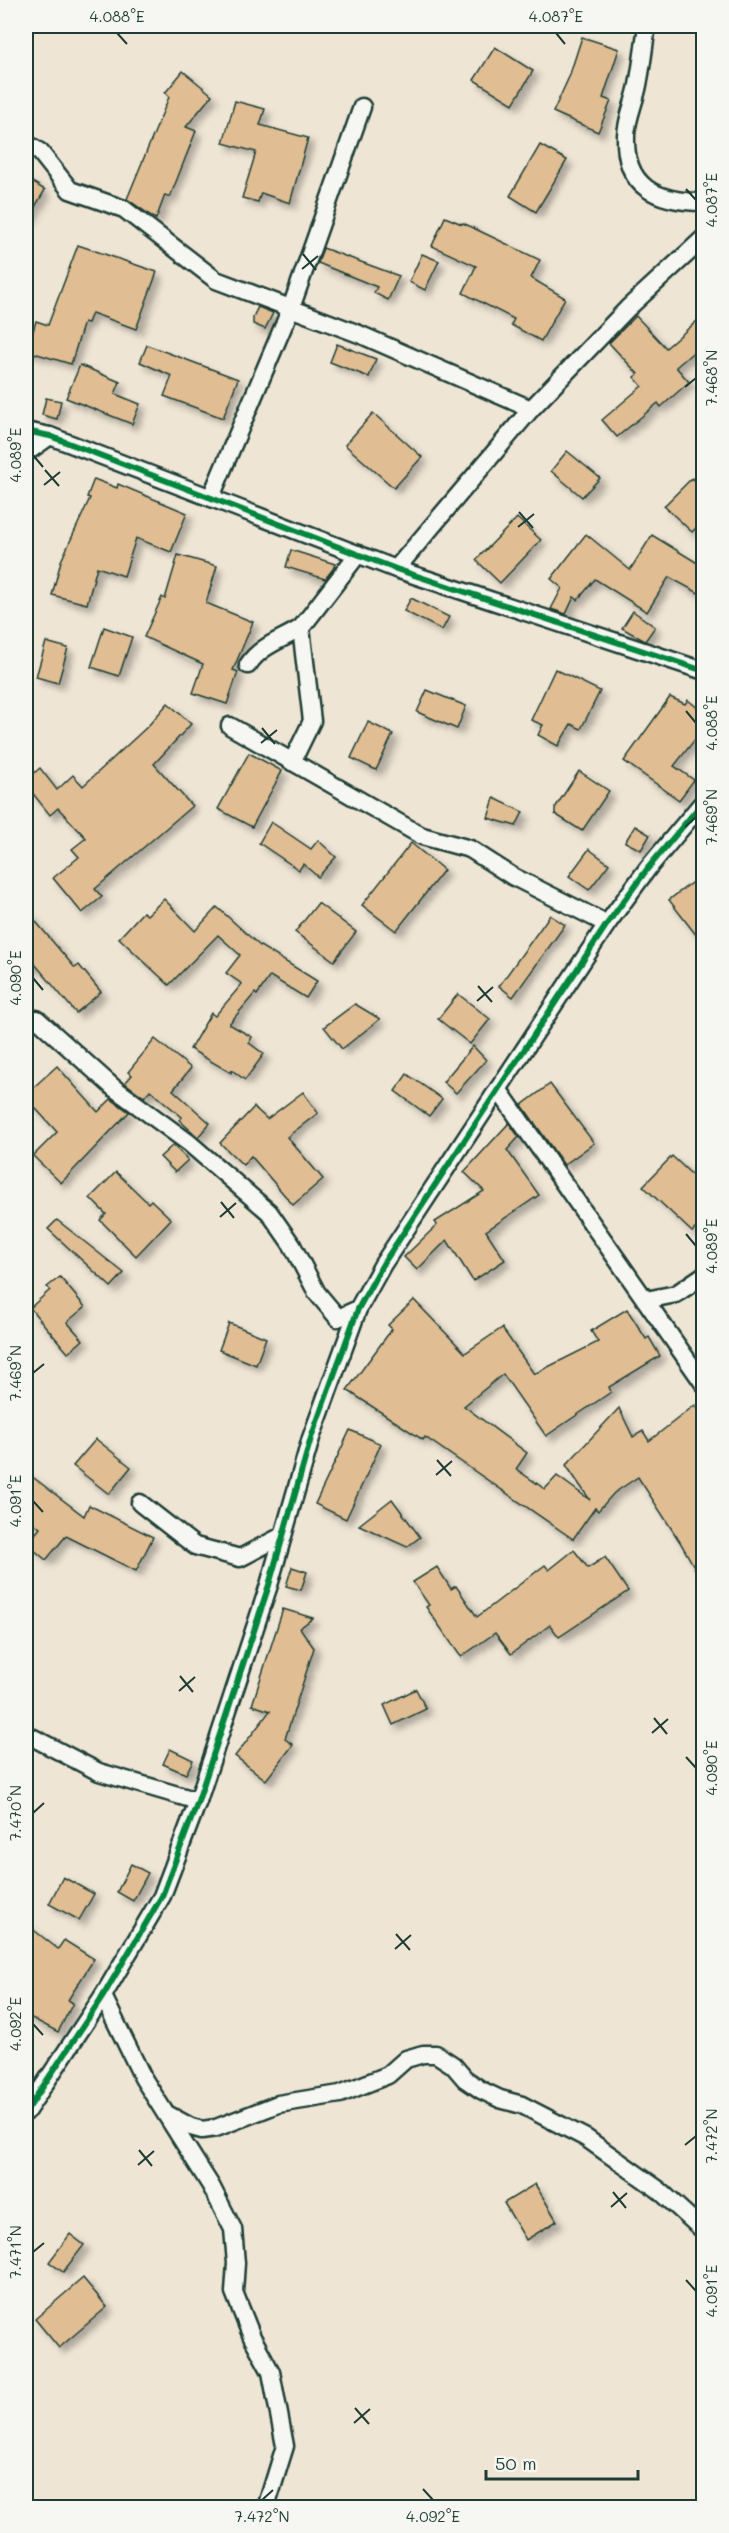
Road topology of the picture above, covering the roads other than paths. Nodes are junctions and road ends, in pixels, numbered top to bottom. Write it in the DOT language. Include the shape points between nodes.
graph roads {
  1 [pos="647,26"];
  2 [pos="362,107"];
  3 [pos="26,143"];
  4 [pos="704,202"];
  5 [pos="704,238"];
  6 [pos="291,308"];
  7 [pos="531,409"];
  8 [pos="26,431"];
  9 [pos="50,436"];
  10 [pos="26,453"];
  11 [pos="211,497"];
  12 [pos="358,554"];
  13 [pos="396,568"];
  14 [pos="301,628"];
  15 [pos="248,665"];
  16 [pos="704,671"];
  17 [pos="230,726"];
  18 [pos="292,762"];
  19 [pos="704,801"];
  20 [pos="607,924"];
  21 [pos="37,1018"];
  22 [pos="498,1089"];
  23 [pos="704,1275"];
  24 [pos="646,1300"];
  25 [pos="358,1309"];
  26 [pos="704,1384"];
  27 [pos="140,1503"];
  28 [pos="282,1536"];
  29 [pos="26,1734"];
  30 [pos="198,1801"];
  31 [pos="103,1996"];
  32 [pos="26,2112"];
  33 [pos="167,2114"];
  34 [pos="704,2231"];
  35 [pos="268,2501"];
  1 -- 4 [label="street" via="627,135 631,168 647,191 669,200"];
  2 -- 6 [label="street"];
  3 -- 6 [label="street" via="40,152 70,190 124,209 216,280"];
  5 -- 7 [label="street" via="628,308"];
  6 -- 7 [label="street"];
  6 -- 11 [label="street"];
  7 -- 13 [label="street"];
  8 -- 9 [label="street"];
  9 -- 10 [label="street"];
  9 -- 11 [label="street"];
  11 -- 12 [label="street"];
  12 -- 13 [label="street"];
  12 -- 14 [label="street"];
  13 -- 16 [label="street"];
  14 -- 15 [label="street" via="266,644"];
  14 -- 18 [label="street" via="312,721"];
  17 -- 18 [label="street"];
  18 -- 20 [label="street" via="422,836 470,849 512,876"];
  19 -- 20 [label="street"];
  20 -- 22 [label="street"];
  21 -- 25 [label="street" via="114,1088 189,1143 269,1212 317,1293 338,1318"];
  22 -- 24 [label="street"];
  22 -- 25 [label="street" via="383,1264"];
  23 -- 24 [label="street" via="676,1294"];
  24 -- 26 [label="street"];
  25 -- 28 [label="street" via="311,1438"];
  27 -- 28 [label="street" via="195,1546 240,1558"];
  28 -- 30 [label="street"];
  29 -- 30 [label="street" via="99,1772"];
  30 -- 31 [label="street" via="162,1896"];
  31 -- 32 [label="street"];
  31 -- 33 [label="street" via="143,2078"];
  33 -- 34 [label="street" via="191,2127 216,2128 279,2104 348,2091 388,2075 406,2059 436,2054 481,2090 522,2104 586,2138 659,2190"];
  33 -- 35 [label="street" via="233,2229 234,2292 271,2372 285,2446"];
}
